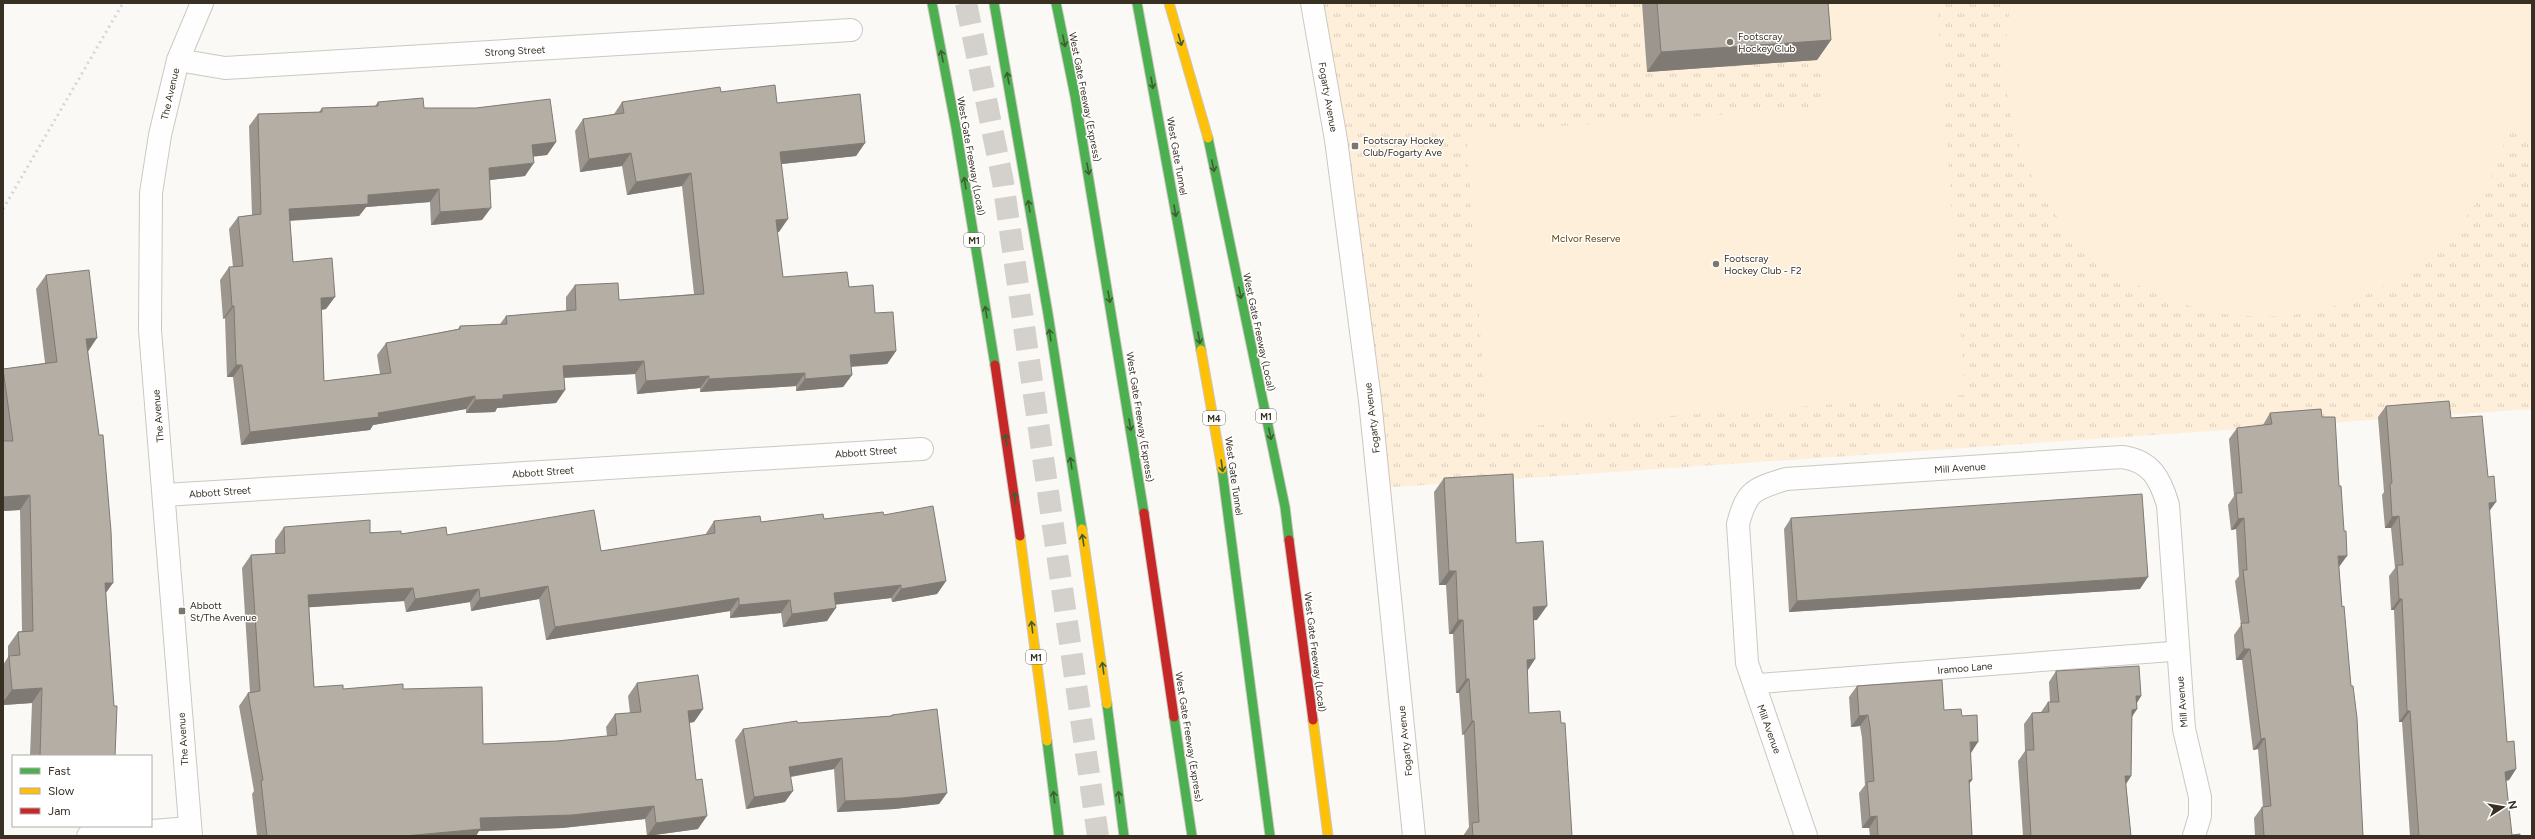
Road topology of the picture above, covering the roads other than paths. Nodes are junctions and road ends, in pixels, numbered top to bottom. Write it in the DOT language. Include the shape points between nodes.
graph roads {
  1 [pos="202,3"];
  2 [pos="932,3"];
  3 [pos="994,3"];
  4 [pos="1056,3"];
  5 [pos="1137,3"];
  6 [pos="1169,3"];
  7 [pos="1312,3"];
  8 [pos="852,30"];
  9 [pos="178,60"];
  10 [pos="922,449"];
  11 [pos="164,495"];
  12 [pos="2178,651"];
  13 [pos="1753,684"];
  14 [pos="190,832"];
  15 [pos="88,836"];
  16 [pos="1059,836"];
  17 [pos="1124,836"];
  18 [pos="1192,836"];
  19 [pos="1270,836"];
  20 [pos="1328,836"];
  21 [pos="1414,836"];
  22 [pos="1806,836"];
  23 [pos="2194,836"];
  1 -- 9 [label="street, The Avenue"];
  16 -- 2 [label="highway, West Gate Freeway (Local) / M1, one-way" via="1013,479 956,128"];
  17 -- 3 [label="highway, one-way" via="1104,673 1078,501"];
  4 -- 18 [label="highway, West Gate Freeway (Express), one-way" via="1076,96 1126,396"];
  5 -- 19 [label="highway, West Gate Tunnel / M4, one-way" via="1220,452"];
  6 -- 20 [label="highway, West Gate Freeway (Local) / M1, one-way" via="1204,120 1285,507"];
  7 -- 21 [label="street, Fogarty Avenue" via="1336,140 1370,400"];
  8 -- 9 [label="street, Strong Street" via="225,68"];
  9 -- 11 [label="street, The Avenue" via="160,135 151,193 150,330"];
  10 -- 11 [label="street, Abbott Street"];
  11 -- 14 [label="street, The Avenue"];
  12 -- 13 [label="lane, Iramoo Lane"];
  12 -- 13 [label="street, Mill Avenue" via="2168,505 2162,484 2136,459 2122,457 1786,479 1757,488 1744,504 1738,524 1747,663"];
  12 -- 23 [label="street, Mill Avenue" via="2184,729 2200,797 2200,816"];
  13 -- 22 [label="street, Mill Avenue"];
  14 -- 15 [label="street"];
}
